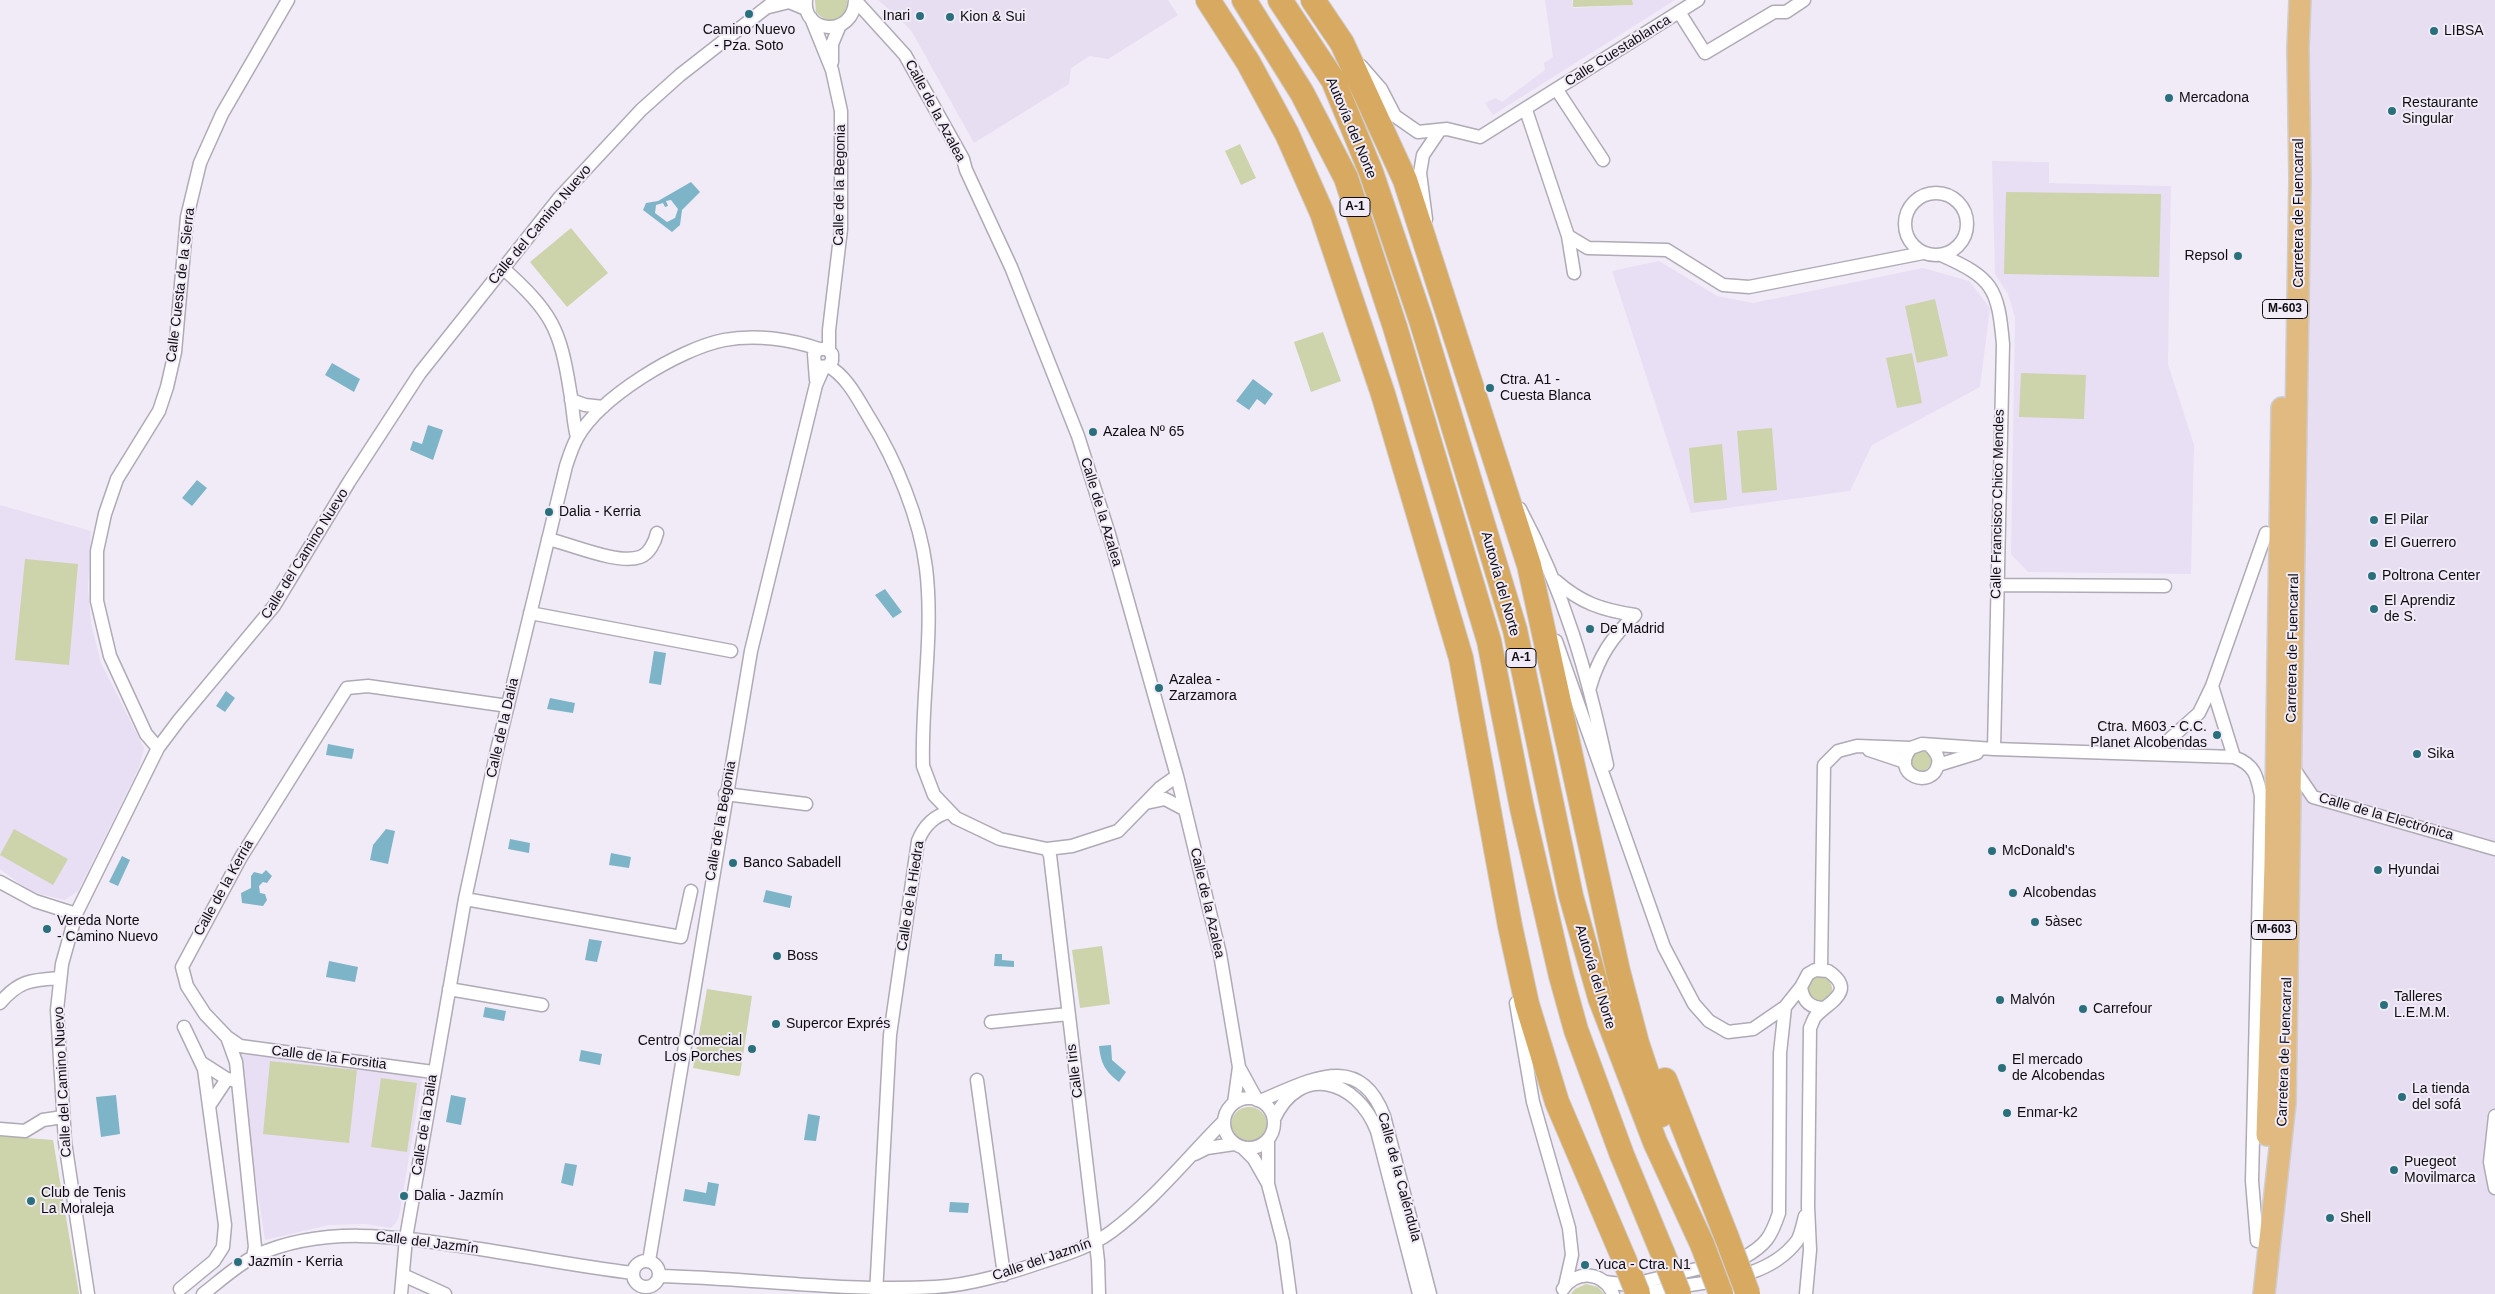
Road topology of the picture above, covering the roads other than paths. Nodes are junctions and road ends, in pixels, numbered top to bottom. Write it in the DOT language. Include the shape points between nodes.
graph roads {
  1 [pos="288,0"];
  2 [pos="855,0"];
  3 [pos="1208,0"];
  4 [pos="1244,0"];
  5 [pos="1280,0"];
  6 [pos="1313,0"];
  7 [pos="1698,0"];
  8 [pos="1804,0"];
  9 [pos="2290,0"];
  10 [pos="2300,0"];
  11 [pos="2310,0"];
  12 [pos="773,3"];
  13 [pos="806,7"];
  14 [pos="1679,12"];
  15 [pos="840,25"];
  16 [pos="2298,37"];
  17 [pos="1342,43"];
  18 [pos="832,70"];
  19 [pos="1333,80"];
  20 [pos="1557,90"];
  21 [pos="1302,93"];
  22 [pos="1526,110"];
  23 [pos="1440,130"];
  24 [pos="1603,160"];
  25 [pos="1905,230"];
  26 [pos="1568,236"];
  27 [pos="1963,240"];
  28 [pos="1428,244"];
  29 [pos="1923,253"];
  30 [pos="1941,255"];
  31 [pos="1884,262"];
  32 [pos="504,269"];
  33 [pos="1972,269"];
  34 [pos="1574,273"];
  35 [pos="823,349"];
  36 [pos="823,366"];
  37 [pos="1383,394"];
  38 [pos="572,400"];
  39 [pos="603,407"];
  40 [pos="577,437"];
  41 [pos="1497,466"];
  42 [pos="1514,520"];
  43 [pos="657,533"];
  44 [pos="2266,533"];
  45 [pos="548,539"];
  46 [pos="1529,565"];
  47 [pos="1555,580"];
  48 [pos="1997,585"];
  49 [pos="2165,586"];
  50 [pos="530,613"];
  51 [pos="2278,618"];
  52 [pos="731,651"];
  53 [pos="2212,686"];
  54 [pos="1590,687"];
  55 [pos="508,706"];
  56 [pos="162,743"];
  57 [pos="1857,746"];
  58 [pos="1930,746"];
  59 [pos="1911,748"];
  60 [pos="1994,749"];
  61 [pos="2104,752"];
  62 [pos="2234,757"];
  63 [pos="1904,762"];
  64 [pos="1938,765"];
  65 [pos="2292,766"];
  66 [pos="1177,776"];
  67 [pos="725,794"];
  68 [pos="1146,803"];
  69 [pos="806,804"];
  70 [pos="1184,809"];
  71 [pos="949,812"];
  72 [pos="1618,817"];
  73 [pos="1047,849"];
  74 [pos="2495,849"];
  75 [pos="0,882"];
  76 [pos="1600,887"];
  77 [pos="691,891"];
  78 [pos="465,899"];
  79 [pos="76,914"];
  80 [pos="1510,926"];
  81 [pos="1821,969"];
  82 [pos="60,978"];
  83 [pos="1801,986"];
  84 [pos="448,989"];
  85 [pos="0,1003"];
  86 [pos="542,1004"];
  87 [pos="1785,1006"];
  88 [pos="1824,1008"];
  89 [pos="1068,1014"];
  90 [pos="991,1022"];
  91 [pos="184,1027"];
  92 [pos="227,1037"];
  93 [pos="202,1063"];
  94 [pos="1239,1067"];
  95 [pos="433,1072"];
  96 [pos="232,1080"];
  97 [pos="977,1080"];
  98 [pos="1259,1100"];
  99 [pos="1234,1103"];
  100 [pos="209,1106"];
  101 [pos="64,1116"];
  102 [pos="1274,1119"];
  103 [pos="1224,1120"];
  104 [pos="2494,1121"];
  105 [pos="0,1129"];
  106 [pos="1268,1140"];
  107 [pos="1239,1146"];
  108 [pos="1184,1160"];
  109 [pos="1268,1184"];
  110 [pos="2495,1188"];
  111 [pos="1808,1206"];
  112 [pos="406,1238"];
  113 [pos="1700,1240"];
  114 [pos="2257,1241"];
  115 [pos="1095,1242"];
  116 [pos="254,1257"];
  117 [pos="649,1261"];
  118 [pos="634,1273"];
  119 [pos="402,1275"];
  120 [pos="1004,1275"];
  121 [pos="658,1276"];
  122 [pos="1605,1282"];
  123 [pos="180,1289"];
  124 [pos="642,1290"];
  125 [pos="876,1291"];
  126 [pos="1561,1291"];
  127 [pos="88,1294"];
  128 [pos="204,1294"];
  129 [pos="401,1294"];
  130 [pos="444,1294"];
  131 [pos="1099,1294"];
  132 [pos="1290,1294"];
  133 [pos="1419,1294"];
  134 [pos="1430,1294"];
  135 [pos="1613,1294"];
  136 [pos="1638,1294"];
  137 [pos="1644,1294"];
  138 [pos="1679,1294"];
  139 [pos="1721,1294"];
  140 [pos="1748,1294"];
  141 [pos="1806,1294"];
  142 [pos="2250,1294"];
  143 [pos="2264,1294"];
  1 -- 56 [label="street, Calle Cuesta de la Sierra" via="222,114 200,162 187,217 175,352 167,387 159,411 118,479 105,514 97,551 96,600 110,656 140,720"];
  2 -- 15 [label="street, Calle de la Begonia" via="852,15"];
  2 -- 66 [label="street, Calle de la Azalea" via="906,56 963,159 1011,267 1078,436"];
  3 -- 37 [label="highway" via="1248,62 1299,160 1322,213"];
  4 -- 21 [label="highway, Autovía del Norte / A-1"];
  5 -- 19 [label="highway, Autovía del Norte / A-1"];
  6 -- 17 [label="highway"];
  7 -- 14 [label="street, Calle Cuestablanca"];
  8 -- 14 [label="street, Calle Cuestablanca" via="1786,12 1774,12 1705,53"];
  9 -- 51 [label="highway, Carretera de Fuencarral / M-603"];
  10 -- 16 [label="highway, Carretera de Fuencarral / M-603"];
  11 -- 16 [label="street"];
  12 -- 13 [label="street, Calle del Camino Nuevo" via="790,2"];
  12 -- 32 [label="street, Calle del Camino Nuevo" via="680,75 641,110 560,197"];
  13 -- 15 [label="street, Calle del Camino Nuevo" via="824,27"];
  13 -- 18 [label="street, Calle de la Begonia"];
  14 -- 20 [label="street, Calle Cuestablanca"];
  15 -- 18 [label="street, Calle de la Begonia" via="832,44"];
  16 -- 65 [label="highway, Carretera de Fuencarral / M-603" via="2300,179"];
  17 -- 23 [label="street, Calle Cuestablanca" via="1381,89 1396,116 1418,132"];
  17 -- 28 [label="highway" via="1405,180"];
  18 -- 35 [label="street, Calle de la Begonia" via="841,111 841,229 829,330"];
  19 -- 42 [label="highway" via="1351,98 1416,239 1503,501"];
  19 -- 113 [label="highway, Autovía del Norte / A-1" via="1370,172 1421,320 1515,630 1571,896 1600,998 1655,1142"];
  20 -- 22 [label="street, Calle Cuestablanca"];
  20 -- 24 [label="street, Calle Cuestablanca"];
  21 -- 37 [label="highway" via="1341,213"];
  21 -- 138 [label="highway, Autovía del Norte / A-1, bridge" via="1346,178 1401,345 1490,641 1522,808 1576,1030 1622,1155"];
  22 -- 23 [label="street, Calle Cuestablanca" via="1480,138"];
  22 -- 26 [label="street"];
  23 -- 28 [label="street" via="1423,155 1420,174"];
  25 -- 27 [label="street" via="1908,210 1915,201 1934,192 1955,198 1962,206 1968,227"];
  25 -- 29 [label="street" via="1908,239"];
  25 -- 31 [label="street" via="1900,245"];
  26 -- 31 [label="street" via="1588,248 1667,250 1723,285 1749,287"];
  26 -- 34 [label="street"];
  27 -- 30 [label="street" via="1952,252"];
  27 -- 33 [label="street, Calle Francisco Chico Mendes"];
  28 -- 41 [label="highway"];
  29 -- 30 [label="street"];
  29 -- 31 [label="street"];
  30 -- 33 [label="street, Calle Francisco Chico Mendes"];
  32 -- 38 [label="street" via="532,295 553,323 564,354"];
  32 -- 56 [label="street, Calle del Camino Nuevo" via="420,373 274,606"];
  33 -- 48 [label="street, Calle Francisco Chico Mendes" via="1995,297 2003,344"];
  35 -- 36 [label="street, Calle de la Begonia" via="813,357"];
  35 -- 39 [label="street, Calle de la Dalia" via="780,340 725,340 688,352 665,364"];
  36 -- 67 [label="street, Calle de la Begonia" via="750,651"];
  36 -- 71 [label="street" via="837,373 850,388 884,442 919,534 926,568 927,602 923,766 934,795"];
  37 -- 80 [label="highway" via="1461,658"];
  38 -- 39 [label="street"];
  38 -- 40 [label="street"];
  39 -- 40 [label="street, Calle de la Dalia"];
  40 -- 45 [label="street, Calle de la Dalia" via="566,466"];
  41 -- 42 [label="highway"];
  41 -- 47 [label="street"];
  42 -- 46 [label="highway"];
  43 -- 45 [label="street" via="646,554 629,559"];
  44 -- 51 [label="highway"];
  44 -- 53 [label="street"];
  45 -- 50 [label="street, Calle de la Dalia"];
  46 -- 72 [label="street"];
  46 -- 76 [label="highway"];
  47 -- 54 [label="street"];
  47 -- 54 [label="street" via="1567,591 1603,610 1635,615 1618,632 1597,663"];
  48 -- 49 [label="street"];
  48 -- 60 [label="street, Calle Francisco Chico Mendes"];
  50 -- 52 [label="street"];
  50 -- 55 [label="street, Calle de la Dalia"];
  51 -- 114 [label="highway, Carretera de Fuencarral / M-603" via="2270,1111"];
  53 -- 61 [label="street" via="2199,714 2162,746"];
  53 -- 62 [label="street"];
  54 -- 72 [label="street"];
  55 -- 78 [label="street, Calle de la Dalia"];
  55 -- 92 [label="street, Calle de la Kerria" via="368,686 347,688 241,857 182,967 187,986 205,1014"];
  56 -- 79 [label="street, Calle del Camino Nuevo"];
  57 -- 59 [label="street"];
  57 -- 63 [label="street"];
  57 -- 81 [label="street" via="1838,750 1824,765"];
  58 -- 59 [label="street" via="1922,744"];
  58 -- 60 [label="street"];
  58 -- 64 [label="street" via="1938,756"];
  59 -- 63 [label="street"];
  60 -- 61 [label="street"];
  60 -- 64 [label="street"];
  61 -- 62 [label="street"];
  62 -- 114 [label="street" via="2245,761 2257,775 2261,796 2252,1181"];
  63 -- 64 [label="street" via="1909,772 1922,778 1933,774"];
  65 -- 74 [label="street, Calle de la Electrónica" via="2313,796"];
  65 -- 143 [label="highway, Carretera de Fuencarral / M-603" via="2285,1103"];
  66 -- 68 [label="street"];
  66 -- 70 [label="street, Calle de la Azalea"];
  67 -- 69 [label="street"];
  67 -- 117 [label="street, Calle de la Begonia"];
  68 -- 70 [label="street" via="1165,799"];
  68 -- 73 [label="street" via="1118,831 1072,846"];
  70 -- 94 [label="street, Calle de la Azalea" via="1220,954"];
  71 -- 73 [label="street" via="970,826 1000,839"];
  71 -- 125 [label="street, Calle de la Hiedra" via="926,826 917,851 890,1035"];
  72 -- 87 [label="street" via="1664,947 1694,1004 1709,1021 1728,1032 1754,1029"];
  73 -- 89 [label="street, Calle Iris"];
  75 -- 79 [label="street" via="35,901"];
  76 -- 113 [label="highway" via="1637,1043 1688,1190"];
  76 -- 140 [label="highway, bridge" via="1648,1037"];
  77 -- 78 [label="street" via="682,937"];
  78 -- 84 [label="street, Calle de la Dalia"];
  79 -- 82 [label="street, Calle del Camino Nuevo" via="66,942"];
  80 -- 126 [label="street" via="1508,955 1533,1102 1569,1228 1572,1255"];
  80 -- 136 [label="highway, bridge" via="1528,1004 1557,1102"];
  81 -- 83 [label="street" via="1808,974"];
  81 -- 88 [label="street" via="1834,975 1840,989 1836,1001"];
  82 -- 85 [label="street" via="28,981 10,991"];
  82 -- 101 [label="street, Calle del Camino Nuevo" via="58,1010"];
  83 -- 87 [label="street"];
  83 -- 88 [label="street" via="1805,1000 1817,1008"];
  84 -- 86 [label="street"];
  84 -- 95 [label="street, Calle de la Dalia"];
  87 -- 122 [label="street" via="1780,1053 1779,1213 1772,1235 1759,1249 1743,1258 1629,1285"];
  88 -- 111 [label="street" via="1810,1028"];
  89 -- 90 [label="street"];
  89 -- 115 [label="street, Calle Iris"];
  91 -- 93 [label="street"];
  92 -- 95 [label="street, Calle de la Forsitia" via="240,1046"];
  92 -- 96 [label="street, Calle de la Kerria" via="236,1062"];
  93 -- 96 [label="street"];
  93 -- 100 [label="street"];
  94 -- 98 [label="street, Calle de la Azalea"];
  94 -- 99 [label="street, Calle de la Azalea"];
  95 -- 112 [label="street, Calle de la Dalia"];
  96 -- 100 [label="street"];
  96 -- 116 [label="street, Calle de la Kerria"];
  97 -- 120 [label="street"];
  98 -- 99 [label="street" via="1242,1099"];
  98 -- 102 [label="street"];
  98 -- 134 [label="street, Calle de la Caléndula" via="1295,1086 1341,1075 1357,1080 1374,1094 1384,1116"];
  99 -- 103 [label="street"];
  100 -- 123 [label="street" via="225,1225 223,1247 214,1261"];
  101 -- 105 [label="street" via="43,1120 25,1131"];
  101 -- 127 [label="street, Calle del Camino Nuevo" via="74,1214"];
  102 -- 106 [label="street"];
  102 -- 133 [label="street, Calle de la Caléndula" via="1287,1098 1297,1090 1322,1084 1350,1092 1368,1110 1377,1131"];
  103 -- 107 [label="street" via="1226,1134"];
  103 -- 108 [label="street, Calle del Jazmín"];
  104 -- 110 [label="street" via="2490,1162"];
  106 -- 107 [label="street" via="1253,1148"];
  106 -- 109 [label="street"];
  107 -- 108 [label="street, Calle del Jazmín" via="1207,1148"];
  107 -- 109 [label="street" via="1254,1160"];
  108 -- 115 [label="street, Calle del Jazmín" via="1132,1215"];
  109 -- 132 [label="street" via="1283,1242"];
  111 -- 137 [label="street" via="1798,1240 1775,1261 1749,1274"];
  111 -- 141 [label="street" via="1810,1250"];
  112 -- 116 [label="street, Calle del Jazmín" via="359,1235 309,1240 274,1248"];
  112 -- 118 [label="street, Calle del Jazmín"];
  112 -- 119 [label="street, Calle de la Dalia"];
  113 -- 139 [label="highway, Autovía del Norte / A-1, bridge"];
  114 -- 142 [label="highway, Carretera de Fuencarral / M-603"];
  115 -- 120 [label="street, Calle del Jazmín"];
  115 -- 131 [label="street, Calle Iris"];
  116 -- 128 [label="street, Calle del Jazmín"];
  117 -- 118 [label="street" via="639,1263"];
  117 -- 121 [label="street" via="656,1266"];
  118 -- 124 [label="street"];
  119 -- 129 [label="street, Calle de la Dalia"];
  119 -- 130 [label="street"];
  120 -- 125 [label="street, Calle del Jazmín" via="936,1287"];
  121 -- 124 [label="street" via="654,1284"];
  121 -- 125 [label="street, Calle del Jazmín"];
  122 -- 126 [label="street" via="1587,1275 1575,1278"];
  122 -- 135 [label="street"];
}
